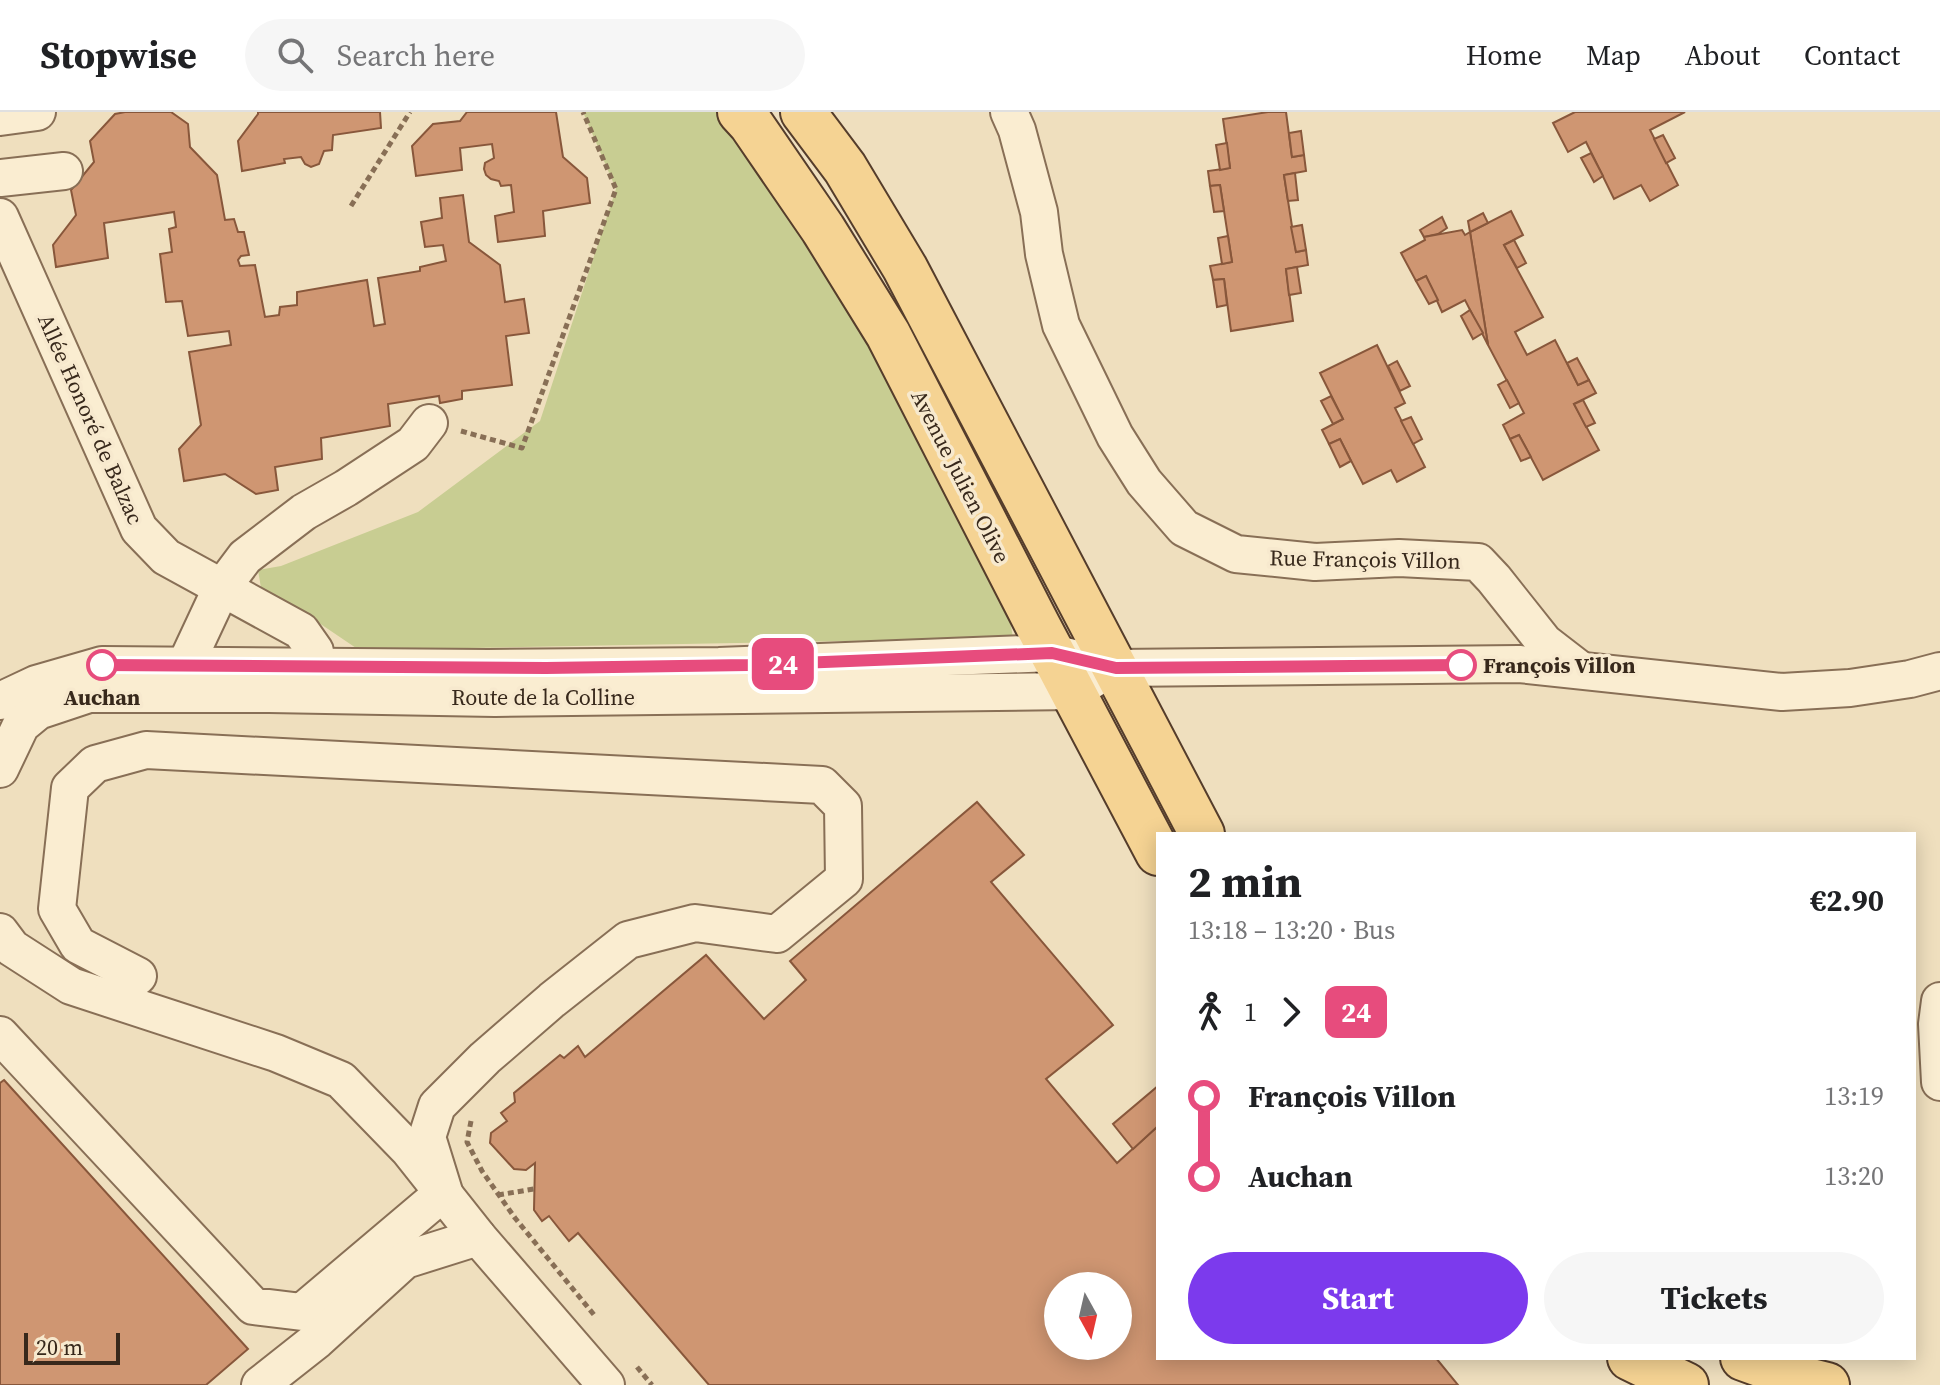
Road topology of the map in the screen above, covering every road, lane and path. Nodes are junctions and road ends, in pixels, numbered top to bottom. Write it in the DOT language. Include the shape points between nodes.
graph roads {
  1 [pos="37,112"];
  2 [pos="410,112"];
  3 [pos="583,112"];
  4 [pos="740,112"];
  5 [pos="803,112"];
  6 [pos="1009,112"];
  7 [pos="0,117"];
  8 [pos="64,171"];
  9 [pos="0,178"];
  10 [pos="351,206"];
  11 [pos="0,217"];
  12 [pos="429,423"];
  13 [pos="221,589"];
  14 [pos="1052,653"];
  15 [pos="185,666"];
  16 [pos="316,666"];
  17 [pos="1116,668"];
  18 [pos="1579,669"];
  19 [pos="1940,671"];
  20 [pos="1073,691"];
  21 [pos="269,694"];
  22 [pos="0,701"];
  23 [pos="0,769"];
  24 [pos="1201,832"];
  25 [pos="1156,849"];
  26 [pos="0,932"];
  27 [pos="110,998"];
  28 [pos="1940,1001"];
  29 [pos="0,1036"];
  30 [pos="1940,1082"];
  31 [pos="473,1114"];
  32 [pos="534,1189"];
  33 [pos="444,1192"];
  34 [pos="498,1195"];
  35 [pos="478,1237"];
  36 [pos="302,1312"];
  37 [pos="603,1325"];
  38 [pos="1634,1360"];
  39 [pos="1748,1360"];
  40 [pos="632,1361"];
  41 [pos="258,1385"];
  42 [pos="606,1385"];
  43 [pos="652,1385"];
  44 [pos="1686,1385"];
  45 [pos="1827,1385"];
  1 -- 7 [label="street"];
  2 -- 10 [label="path"];
  3 -- 12 [label="path" via="616,189 522,448"];
  4 -- 14 [label="main road, Avenue Julien Olive" via="823,229 888,334"];
  5 -- 17 [label="main road, Avenue Julien Olive" via="845,168 905,268"];
  6 -- 18 [label="street, Rue François Villon" via="1039,212 1061,325 1115,436 1144,482 1184,528 1236,554 1315,562 1478,562 1544,642"];
  8 -- 9 [label="street"];
  11 -- 13 [label="street, Allée Honoré de Balzac" via="139,529 166,557"];
  12 -- 13 [label="street" via="413,444 304,512 245,557"];
  13 -- 15 [label="street"];
  13 -- 16 [label="street, Allée Honoré de Balzac" via="301,631 315,651"];
  14 -- 16 [label="street, Route de la Colline" via="748,665"];
  14 -- 17 [label="street, Route de la Colline"];
  14 -- 20 [label="main road, Avenue Julien Olive"];
  15 -- 16 [label="street, Route de la Colline"];
  15 -- 22 [label="street, Route de la Colline" via="102,665 36,684"];
  16 -- 21 [label="street"];
  17 -- 18 [label="street, Route de la Colline" via="1519,664"];
  17 -- 20 [label="street, Route de la Colline"];
  17 -- 24 [label="main road, Avenue Julien Olive"];
  18 -- 19 [label="street, Route de la Colline" via="1782,692 1850,688"];
  20 -- 21 [label="street, Route de la Colline" via="495,698"];
  20 -- 25 [label="main road, Avenue Julien Olive"];
  21 -- 23 [label="street, Route de la Colline" via="89,694 38,711 21,725"];
  26 -- 27 [label="street" via="12,948 71,986"];
  27 -- 33 [label="street" via="341,1080"];
  27 -- 33 [label="street" via="138,976 78,945 57,909 70,788 95,764 146,750 822,785 843,806 844,879 777,934 695,923 628,940 485,1058 437,1106 427,1137"];
  28 -- 30 [label="street"];
  29 -- 36 [label="street" via="253,1306"];
  31 -- 34 [label="path" via="467,1142"];
  32 -- 34 [label="path"];
  33 -- 35 [label="street"];
  33 -- 36 [label="street"];
  34 -- 37 [label="path"];
  35 -- 41 [label="street" via="405,1260"];
  35 -- 42 [label="street"];
  36 -- 41 [label="street"];
  38 -- 44 [label="main road"];
  39 -- 45 [label="main road"];
  40 -- 43 [label="path"];
}
